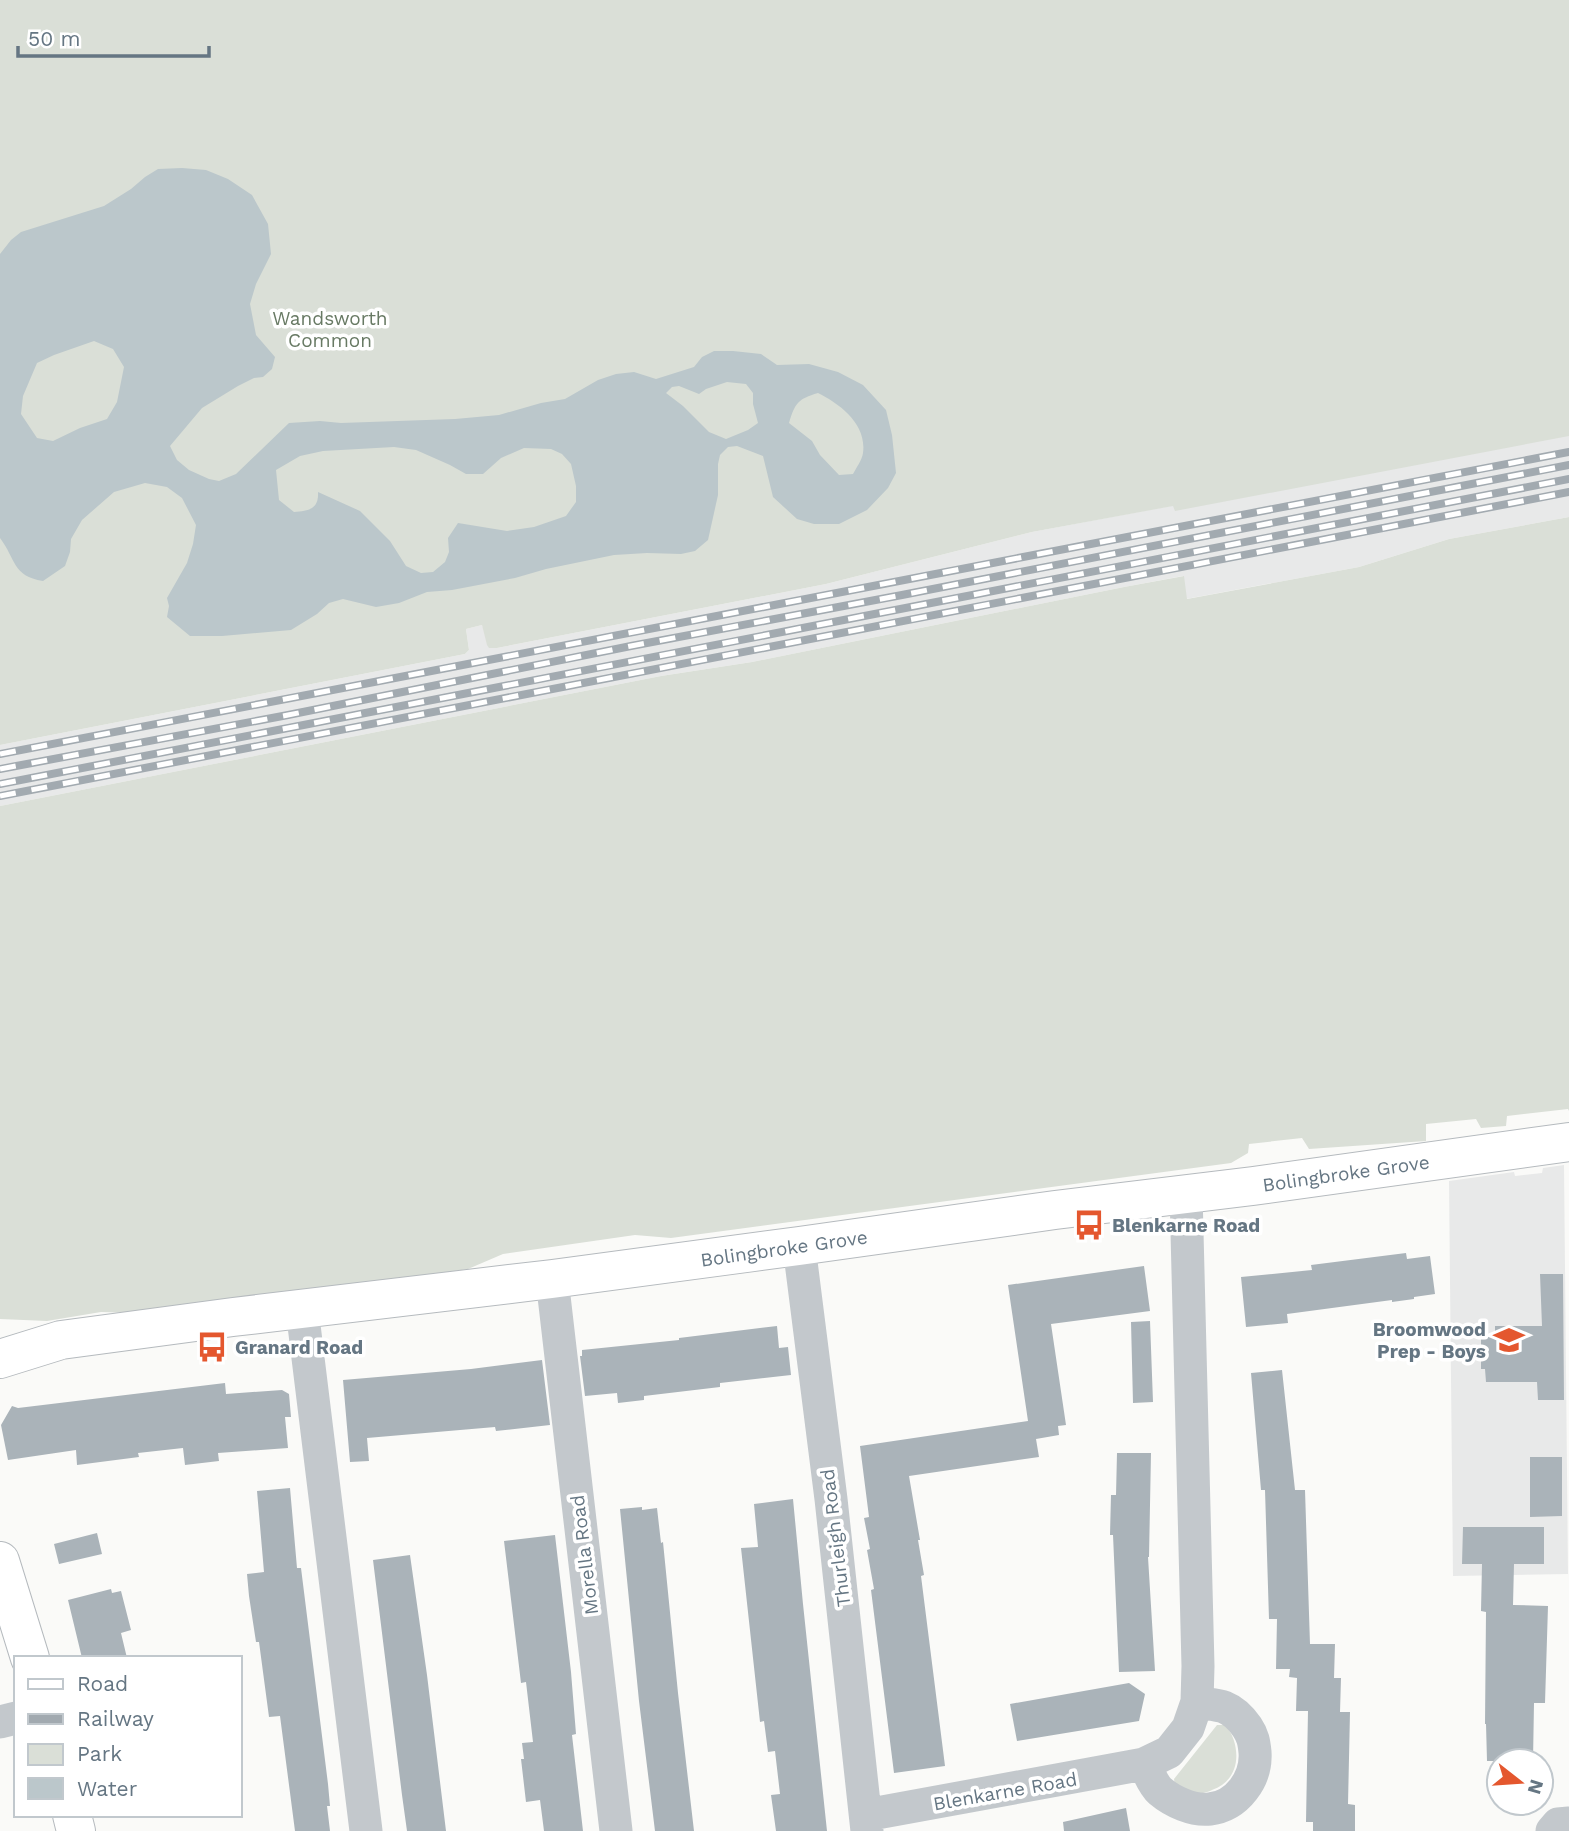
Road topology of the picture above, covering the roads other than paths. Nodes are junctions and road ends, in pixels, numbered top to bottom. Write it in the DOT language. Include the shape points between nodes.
graph roads {
  1 [pos="1569,1142"];
  2 [pos="1186,1194"];
  3 [pos="799,1246"];
  4 [pos="552,1279"];
  5 [pos="302,1308"];
  6 [pos="0,1359"];
  7 [pos="0,1561"];
  8 [pos="29,1656"];
  9 [pos="1197,1702"];
  10 [pos="1144,1764"];
  11 [pos="866,1823"];
  12 [pos="1569,1823"];
  13 [pos="366,1831"];
  14 [pos="617,1831"];
  15 [pos="1552,1831"];
  1 -- 2 [label="main road, Bolingbroke Grove"];
  2 -- 3 [label="main road, Bolingbroke Grove"];
  2 -- 9 [label="street, Blenkarne Road"];
  3 -- 4 [label="main road, Bolingbroke Grove"];
  3 -- 11 [label="street, Thurleigh Road"];
  4 -- 5 [label="main road, Bolingbroke Grove"];
  4 -- 14 [label="street, Morella Road"];
  5 -- 6 [label="main road, Bolingbroke Grove" via="61,1340"];
  5 -- 13 [label="street"];
  7 -- 8 [label="main road"];
  9 -- 10 [label="street, Blenkarne Road" via="1188,1728 1169,1752"];
  9 -- 10 [label="street" via="1223,1706 1240,1716 1254,1737 1252,1776 1243,1791 1211,1809 1194,1809 1159,1790"];
  10 -- 11 [label="street, Blenkarne Road" via="961,1799"];
  12 -- 15 [label="street" via="1558,1824"];
}
